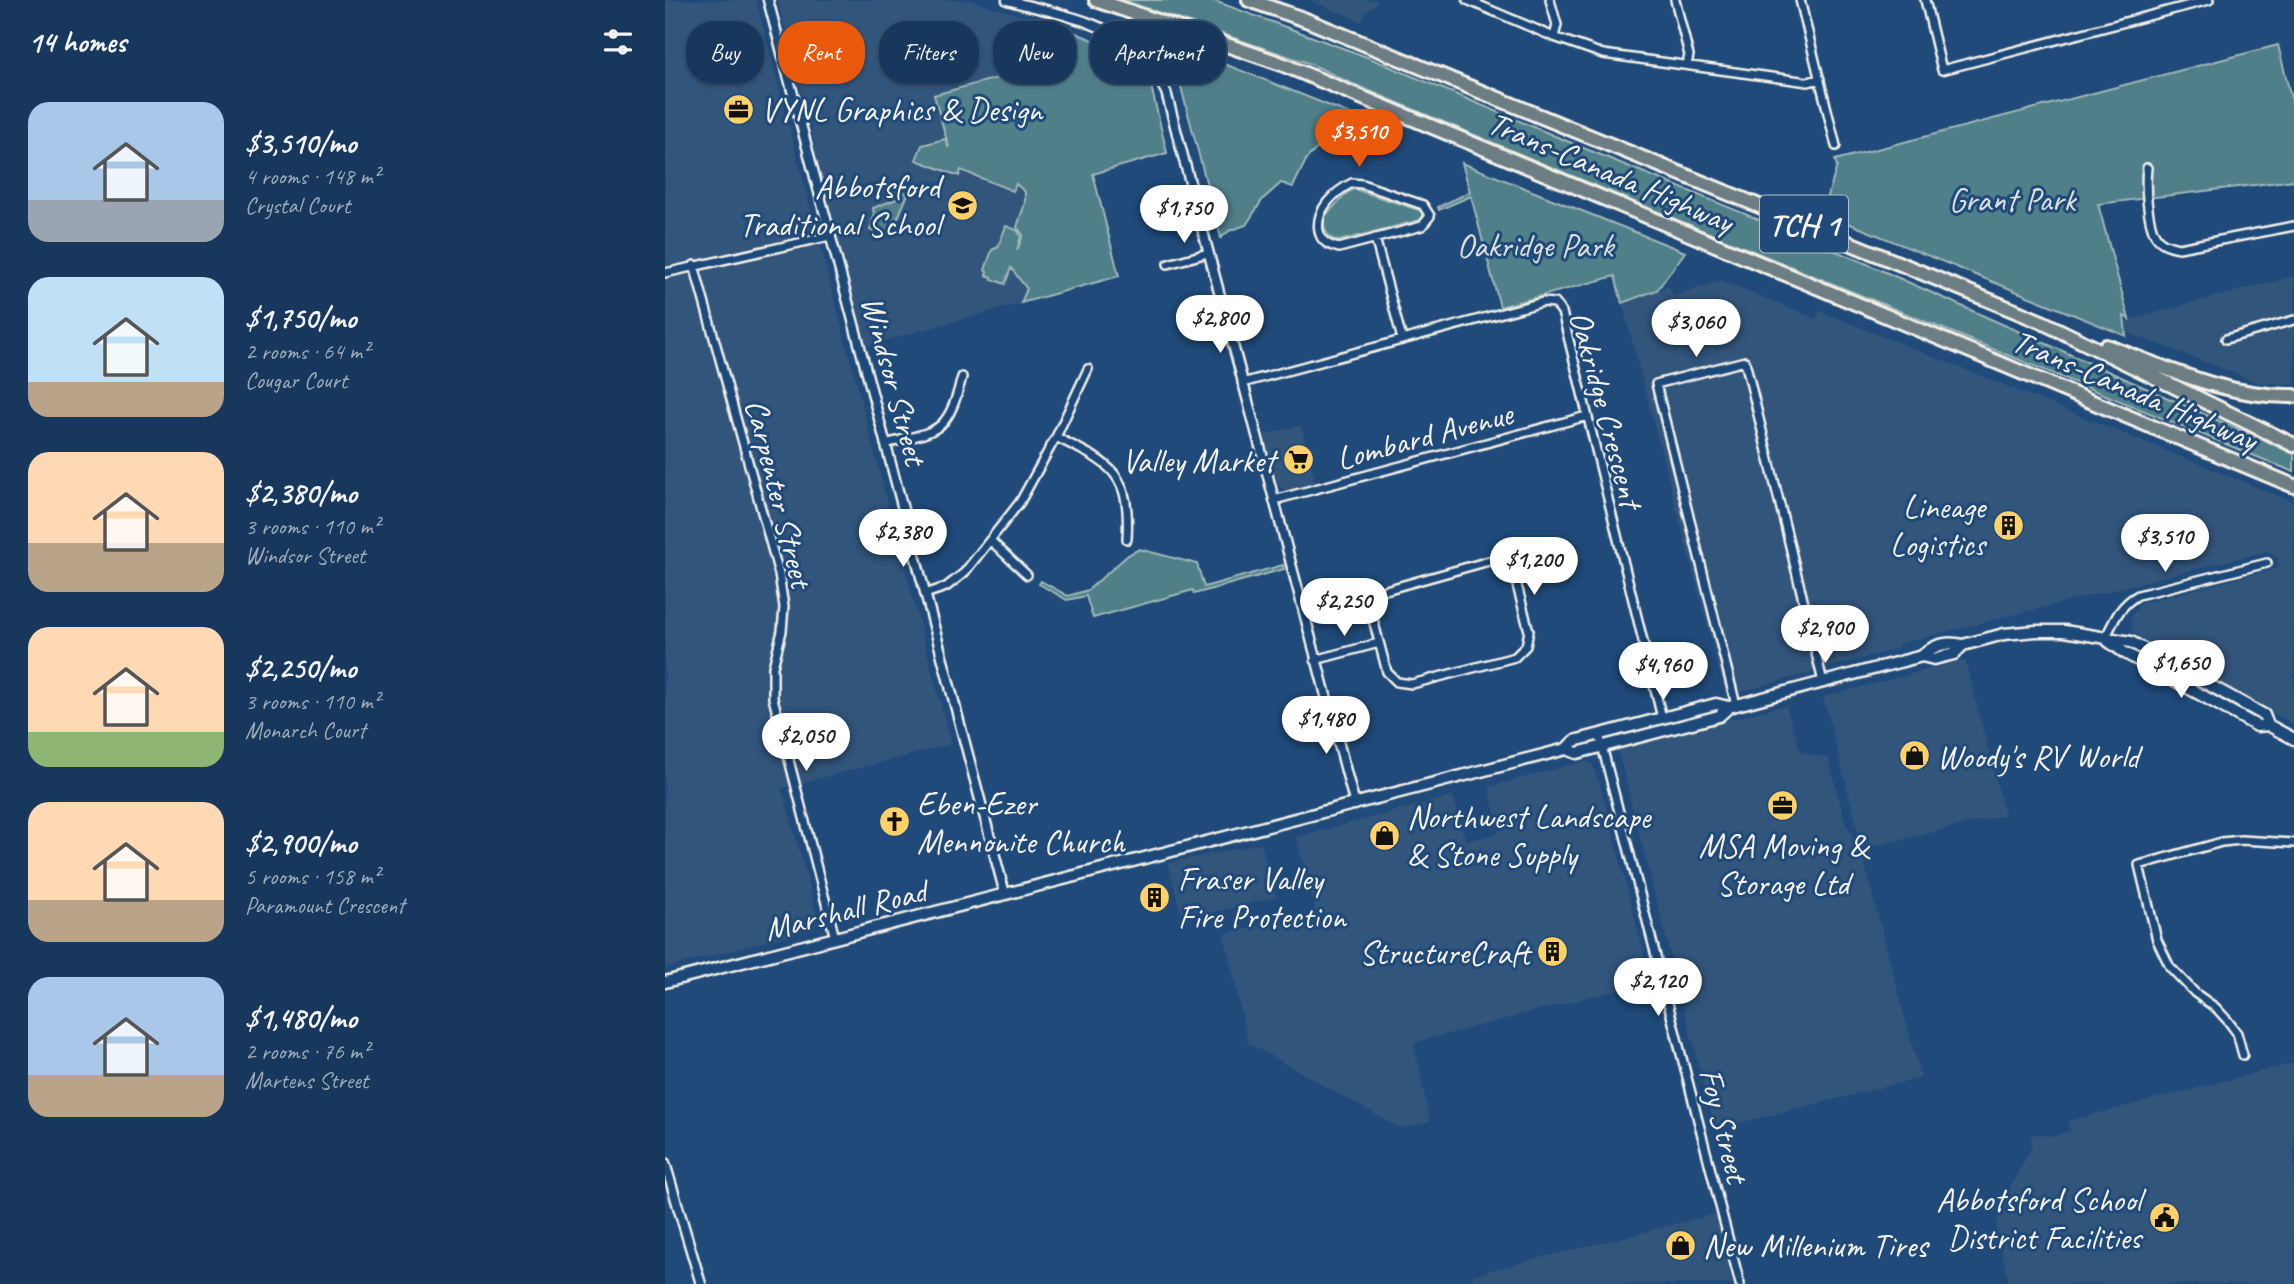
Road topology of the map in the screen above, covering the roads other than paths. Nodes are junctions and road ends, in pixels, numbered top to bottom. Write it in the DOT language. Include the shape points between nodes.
graph roads {
  1 [pos="768,0"];
  2 [pos="1007,0"];
  3 [pos="1096,0"];
  4 [pos="1249,0"];
  5 [pos="1467,0"];
  6 [pos="1550,0"];
  7 [pos="1675,0"];
  8 [pos="1800,0"];
  9 [pos="1925,0"];
  10 [pos="2209,0"];
  11 [pos="1554,37"];
  12 [pos="1687,65"];
  13 [pos="1819,79"];
  14 [pos="1836,146"];
  15 [pos="2147,168"];
  16 [pos="2294,226"];
  17 [pos="830,236"];
  18 [pos="1375,238"];
  19 [pos="1208,253"];
  20 [pos="1168,264"];
  21 [pos="694,265"];
  22 [pos="665,273"];
  23 [pos="2294,320"];
  24 [pos="2042,322"];
  25 [pos="2226,339"];
  26 [pos="1402,340"];
  27 [pos="1087,369"];
  28 [pos="962,377"];
  29 [pos="1242,383"];
  30 [pos="2294,396"];
  31 [pos="1587,416"];
  32 [pos="1056,437"];
  33 [pos="885,444"];
  34 [pos="2294,445"];
  35 [pos="2294,486"];
  36 [pos="1274,500"];
  37 [pos="1127,538"];
  38 [pos="990,540"];
  39 [pos="2267,563"];
  40 [pos="1027,575"];
  41 [pos="925,594"];
  42 [pos="2105,639"];
  43 [pos="1379,643"];
  44 [pos="1315,660"];
  45 [pos="2147,664"];
  46 [pos="1823,682"];
  47 [pos="2210,685"];
  48 [pos="1732,706"];
  49 [pos="1662,718"];
  50 [pos="2268,725"];
  51 [pos="1599,734"];
  52 [pos="2294,739"];
  53 [pos="1602,746"];
  54 [pos="1566,749"];
  55 [pos="1355,805"];
  56 [pos="2294,843"];
  57 [pos="1005,894"];
  58 [pos="835,939"];
  59 [pos="665,982"];
  60 [pos="2243,1055"];
  61 [pos="665,1163"];
  62 [pos="701,1284"];
  63 [pos="1740,1284"];
  1 -- 17 [label="street, Windsor Street"];
  2 -- 19 [label="street" via="1090,24 1134,48 1152,68 1166,92"];
  3 -- 35 [label="highway, Trans-Canada Highway / TCH 1" via="1279,63"];
  4 -- 24 [label="highway, Trans-Canada Highway / TCH 1"];
  5 -- 11 [label="street"];
  6 -- 11 [label="street"];
  7 -- 12 [label="street" via="1689,55"];
  8 -- 13 [label="street"];
  9 -- 10 [label="street" via="1942,70"];
  11 -- 12 [label="street" via="1603,54"];
  12 -- 13 [label="street" via="1808,82"];
  13 -- 14 [label="street"];
  15 -- 16 [label="street" via="2145,185 2155,237 2167,246 2179,248"];
  17 -- 21 [label="street"];
  17 -- 33 [label="street, Windsor Street"];
  18 -- 18 [label="street" via="1422,226 1430,216 1428,209 1352,183 1319,213 1320,236 1330,246 1339,248"];
  18 -- 26 [label="street"];
  19 -- 20 [label="street"];
  19 -- 29 [label="street"];
  21 -- 22 [label="street"];
  21 -- 58 [label="street, Carpenter Street" via="779,574 784,607 773,667 773,698"];
  23 -- 25 [label="street"];
  24 -- 30 [label="highway" via="2211,384"];
  24 -- 34 [label="highway, Trans-Canada Highway / TCH 1"];
  26 -- 29 [label="street, Oakridge Crescent"];
  26 -- 31 [label="street, Oakridge Crescent" via="1543,302 1555,303 1562,312"];
  27 -- 32 [label="street"];
  28 -- 33 [label="street" via="954,407 941,426"];
  29 -- 36 [label="street"];
  31 -- 36 [label="street, Lombard Avenue"];
  31 -- 49 [label="street, Oakridge Crescent"];
  32 -- 37 [label="street" via="1095,456 1121,483 1129,512"];
  32 -- 38 [label="street" via="1028,490"];
  33 -- 41 [label="street, Windsor Street"];
  36 -- 44 [label="street"];
  38 -- 40 [label="street"];
  38 -- 41 [label="street" via="955,580"];
  39 -- 42 [label="street" via="2126,601"];
  41 -- 57 [label="street, Windsor Street"];
  42 -- 45 [label="main road, Marshall Road"];
  42 -- 46 [label="main road, Marshall Road" via="2036,631 1963,645 1951,642 1931,647 1922,656"];
  42 -- 47 [label="main road, Marshall Road" via="2131,642"];
  43 -- 43 [label="street" via="1387,671 1397,682 1412,684 1515,657 1526,646 1529,631 1514,574 1504,563 1489,561 1382,591 1370,608"];
  43 -- 44 [label="street"];
  44 -- 55 [label="street"];
  45 -- 47 [label="main road" via="2206,690"];
  45 -- 50 [label="main road, Marshall Road" via="2257,726"];
  46 -- 48 [label="main road, Marshall Road"];
  46 -- 48 [label="street" via="1745,361 1655,384"];
  47 -- 50 [label="main road, Marshall Road" via="2264,715"];
  48 -- 49 [label="main road, Marshall Road" via="1716,704"];
  48 -- 53 [label="main road, Marshall Road" via="1719,716"];
  49 -- 51 [label="main road, Marshall Road"];
  50 -- 52 [label="main road, Marshall Road"];
  51 -- 53 [label="street, Foy Street"];
  51 -- 54 [label="main road, Marshall Road" via="1574,741"];
  53 -- 54 [label="main road, Marshall Road" via="1577,753"];
  53 -- 63 [label="street, Foy Street"];
  54 -- 55 [label="main road, Marshall Road"];
  55 -- 57 [label="main road, Marshall Road"];
  56 -- 60 [label="street" via="2222,842 2139,865 2157,940 2170,967 2228,1021"];
  57 -- 58 [label="main road, Marshall Road"];
  58 -- 59 [label="main road, Marshall Road"];
  61 -- 62 [label="street"];
}
